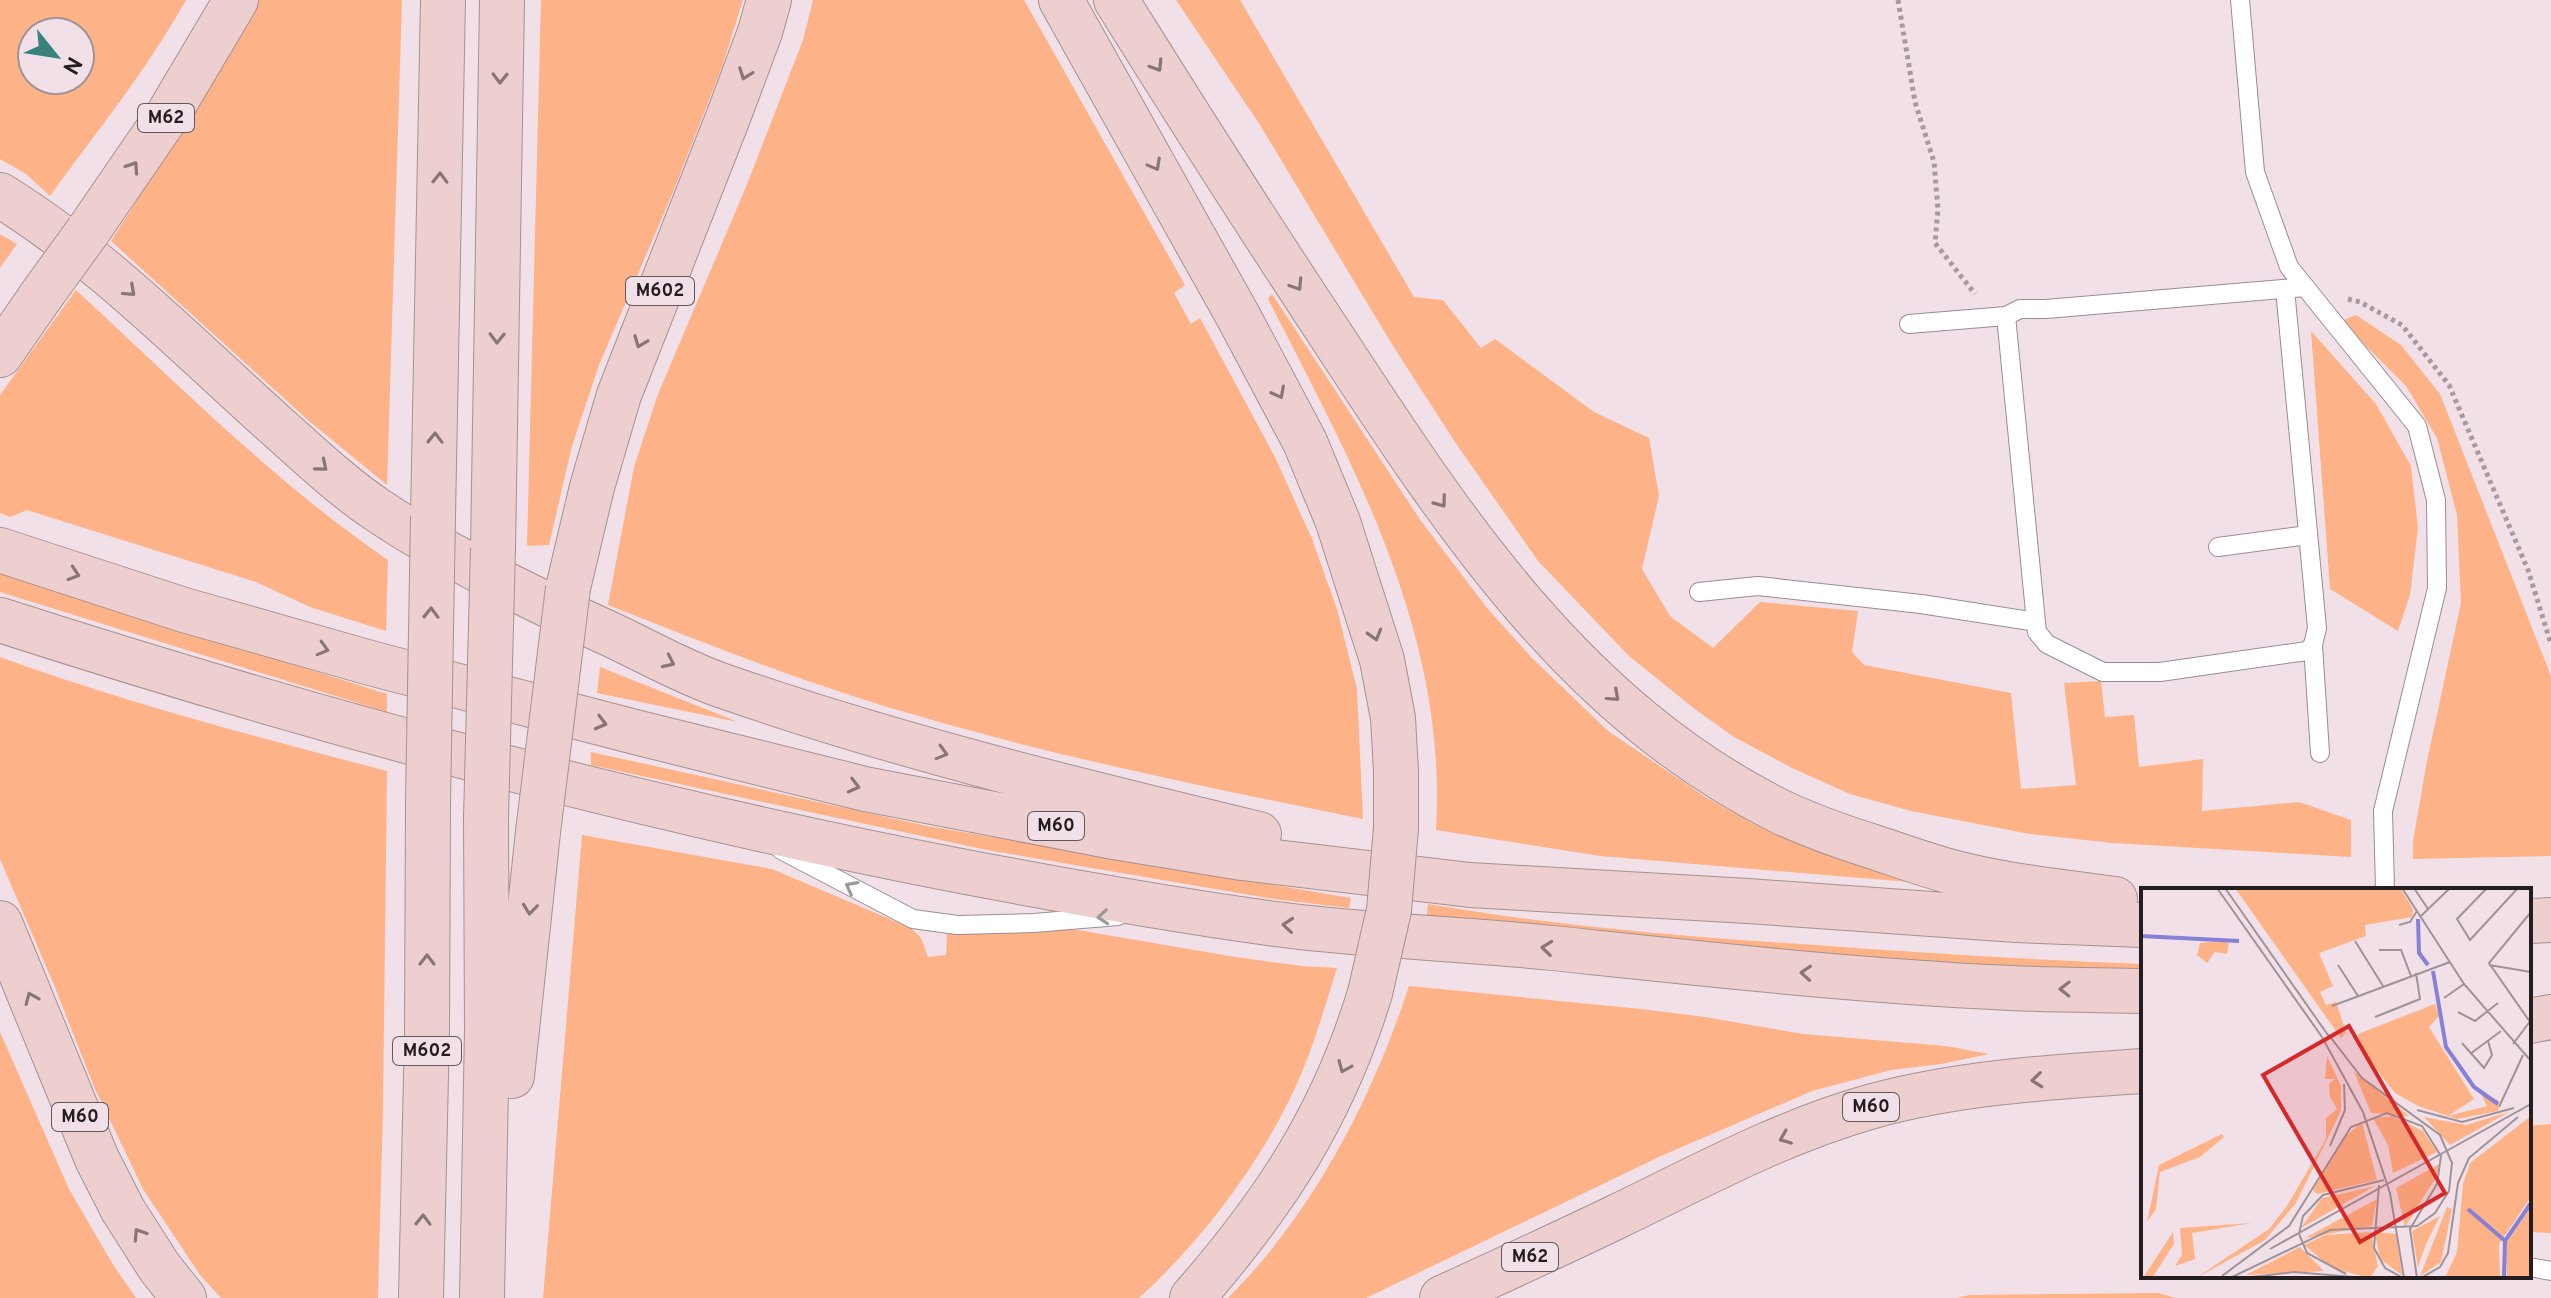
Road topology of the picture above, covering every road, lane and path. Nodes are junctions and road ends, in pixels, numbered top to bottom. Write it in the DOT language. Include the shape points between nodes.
graph roads {
  1 [pos="236,0"];
  2 [pos="443,0"];
  3 [pos="502,0"];
  4 [pos="769,0"];
  5 [pos="1061,0"];
  6 [pos="1116,0"];
  7 [pos="1898,0"];
  8 [pos="2240,0"];
  9 [pos="0,195"];
  10 [pos="2305,287"];
  11 [pos="2285,289"];
  12 [pos="1999,317"];
  13 [pos="1909,324"];
  14 [pos="0,355"];
  15 [pos="2308,535"];
  16 [pos="2218,547"];
  17 [pos="0,550"];
  18 [pos="1699,592"];
  19 [pos="0,620"];
  20 [pos="2036,622"];
  21 [pos="2551,644"];
  22 [pos="2313,645"];
  23 [pos="2320,753"];
  24 [pos="1470,885"];
  25 [pos="2385,888"];
  26 [pos="2141,903"];
  27 [pos="2551,920"];
  28 [pos="2531,921"];
  29 [pos="0,923"];
  30 [pos="2141,925"];
  31 [pos="2141,991"];
  32 [pos="2531,1004"];
  33 [pos="2551,1005"];
  34 [pos="2551,1017"];
  35 [pos="2531,1021"];
  36 [pos="2141,1071"];
  37 [pos="1618,1216"];
  38 [pos="2531,1267"];
  39 [pos="2551,1271"];
  40 [pos="184,1298"];
  41 [pos="421,1298"];
  42 [pos="485,1298"];
  43 [pos="1192,1298"];
  44 [pos="1442,1298"];
  45 [pos="1493,1298"];
  14 -- 1 [label="highway, M62, one-way, bridge" via="169,113"];
  41 -- 2 [label="highway, M602, one-way, bridge"];
  3 -- 42 [label="highway, M602, one-way, bridge" via="486,818"];
  4 -- 42 [label="highway, M602, one-way, bridge" via="619,395 568,588"];
  5 -- 43 [label="highway, one-way, bridge" via="1305,442 1365,602 1393,718 1396,828 1389,910 1350,1054 1298,1159 1237,1247"];
  6 -- 26 [label="highway, one-way" via="1431,487 1507,588 1617,699 1676,749 1781,812 1829,833 1950,871"];
  7 -- 12 [label="path" via="1915,102 1934,162 1935,243"];
  8 -- 10 [label="lane" via="2255,172 2289,267"];
  9 -- 24 [label="highway, M60, one-way" via="65,237 121,283 374,508 452,557 544,604 720,685 888,738 1045,782"];
  10 -- 11 [label="lane"];
  10 -- 21 [label="path" via="2360,302 2402,325 2449,385 2528,570"];
  10 -- 25 [label="lane" via="2417,426 2436,500 2437,588 2383,811"];
  11 -- 12 [label="lane" via="2020,309"];
  11 -- 15 [label="lane"];
  12 -- 13 [label="lane"];
  12 -- 20 [label="lane"];
  15 -- 16 [label="lane"];
  15 -- 22 [label="lane" via="2317,628"];
  17 -- 24 [label="highway, M60, one-way" via="374,664 865,789 1242,858"];
  18 -- 20 [label="lane" via="1758,586"];
  31 -- 19 [label="highway, one-way" via="2011,988 1753,969 1275,924 1181,910 729,822 363,730"];
  20 -- 22 [label="lane" via="2047,644 2103,672 2160,672 2307,651"];
  22 -- 23 [label="lane"];
  24 -- 30 [label="highway, M60"];
  27 -- 28 [label="highway"];
  40 -- 29 [label="highway, M60, one-way" via="123,1210 97,1159"];
  32 -- 33 [label="highway"];
  34 -- 35 [label="highway"];
  36 -- 37 [label="highway, M60, one-way" via="1954,1090 1873,1107 1726,1162"];
  37 -- 44 [label="highway, M62"];
  37 -- 45 [label="highway"];
  38 -- 39 [label="lane"];
}
